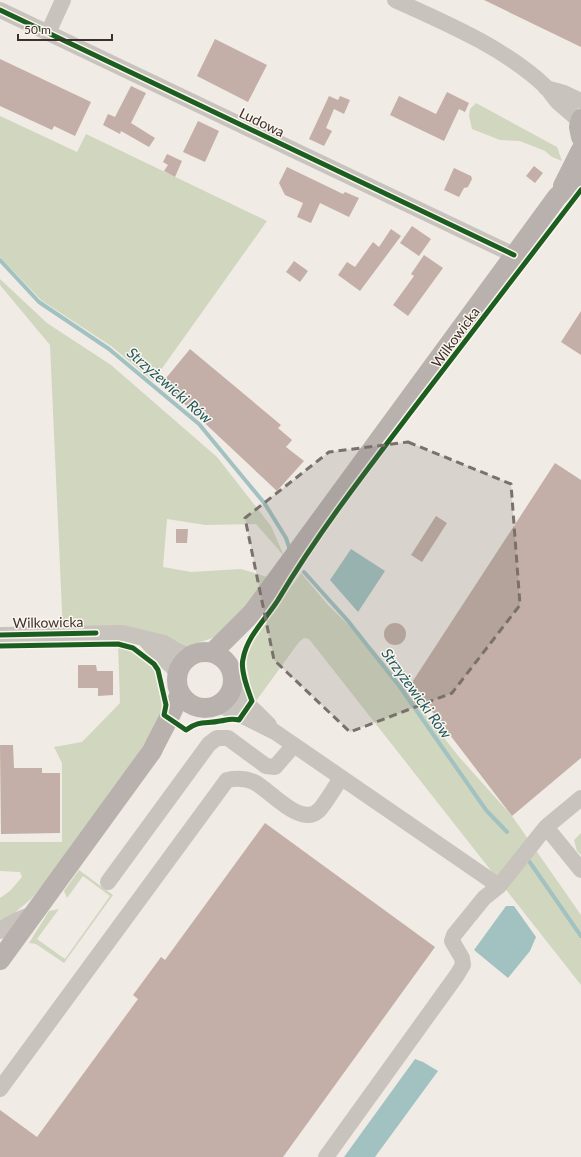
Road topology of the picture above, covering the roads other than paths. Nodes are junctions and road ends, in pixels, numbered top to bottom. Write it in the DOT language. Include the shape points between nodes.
graph roads {
  1 [pos="64,0"];
  2 [pos="395,0"];
  3 [pos="0,10"];
  4 [pos="48,33"];
  5 [pos="546,88"];
  6 [pos="581,101"];
  7 [pos="581,126"];
  8 [pos="581,150"];
  9 [pos="581,174"];
  10 [pos="557,197"];
  11 [pos="514,256"];
  12 [pos="253,612"];
  13 [pos="0,635"];
  14 [pos="144,638"];
  15 [pos="212,653"];
  16 [pos="192,656"];
  17 [pos="228,665"];
  18 [pos="178,672"];
  19 [pos="232,684"];
  20 [pos="180,693"];
  21 [pos="209,706"];
  22 [pos="275,732"];
  23 [pos="294,745"];
  24 [pos="152,751"];
  25 [pos="341,778"];
  26 [pos="581,798"];
  27 [pos="546,827"];
  28 [pos="581,870"];
  29 [pos="108,882"];
  30 [pos="499,886"];
  31 [pos="35,913"];
  32 [pos="0,931"];
  33 [pos="0,960"];
  34 [pos="0,1089"];
  35 [pos="326,1157"];
  1 -- 4 [label="street"];
  2 -- 5 [label="street" via="474,38 523,69"];
  3 -- 4 [label="street, Ludowa"];
  4 -- 11 [label="street, Ludowa"];
  5 -- 6 [label="street"];
  5 -- 7 [label="street"];
  8 -- 10 [label="main road, Wilkowicka"];
  9 -- 10 [label="main road, Wilkowicka"];
  10 -- 11 [label="main road, Wilkowicka"];
  11 -- 12 [label="main road, Wilkowicka"];
  12 -- 15 [label="main road, Wilkowicka"];
  12 -- 17 [label="main road, Wilkowicka"];
  13 -- 14 [label="street, Wilkowicka" via="123,633"];
  14 -- 16 [label="street, Wilkowicka" via="164,643"];
  14 -- 18 [label="street"];
  15 -- 16 [label="main road" via="202,652"];
  15 -- 17 [label="main road" via="221,657"];
  16 -- 18 [label="main road" via="181,665"];
  17 -- 19 [label="main road"];
  18 -- 20 [label="main road"];
  19 -- 21 [label="main road" via="228,696"];
  19 -- 22 [label="street" via="238,696"];
  20 -- 21 [label="main road" via="187,702"];
  20 -- 24 [label="main road"];
  21 -- 22 [label="street" via="229,709"];
  21 -- 24 [label="main road" via="188,714"];
  22 -- 23 [label="street"];
  23 -- 25 [label="street"];
  23 -- 29 [label="street" via="275,766 266,766 228,738 217,738 209,744"];
  24 -- 31 [label="main road"];
  25 -- 30 [label="street"];
  25 -- 34 [label="street" via="318,811 308,815 296,813 254,782 237,778 227,780"];
  26 -- 27 [label="street"];
  27 -- 28 [label="street"];
  27 -- 30 [label="street"];
  30 -- 35 [label="street" via="484,898 454,935 452,941 462,958 463,965 460,970"];
  31 -- 32 [label="street" via="5,926"];
  31 -- 33 [label="main road"];
}
